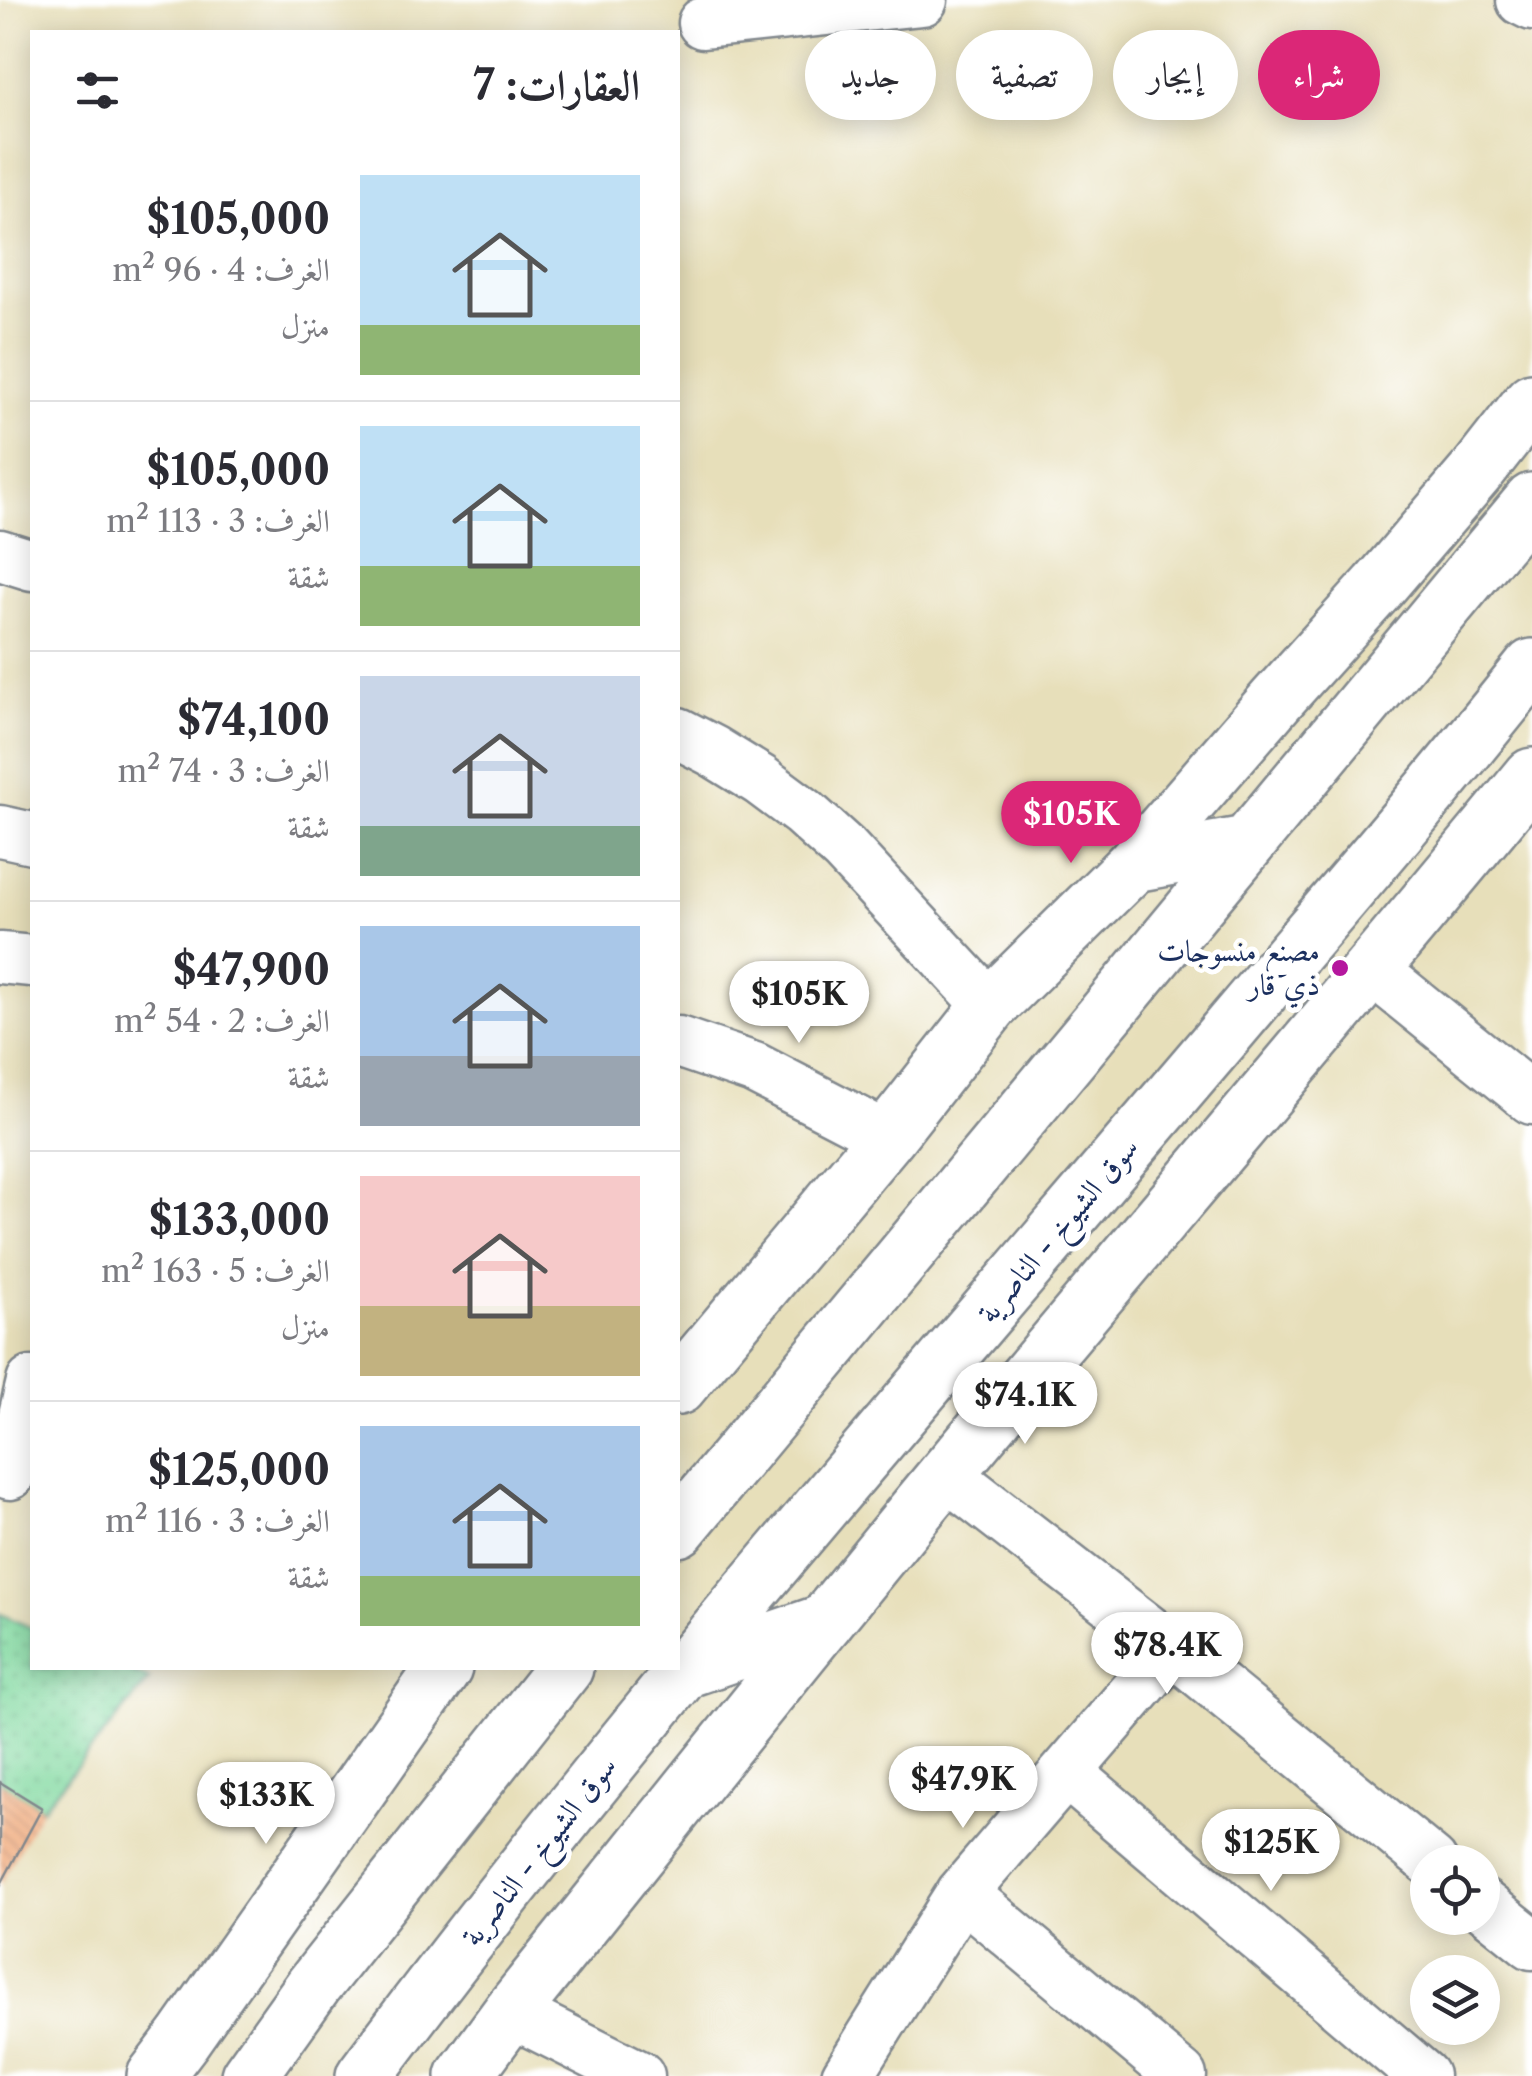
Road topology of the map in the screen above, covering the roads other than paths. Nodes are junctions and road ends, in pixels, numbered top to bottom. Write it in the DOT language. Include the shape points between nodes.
graph roads {
  1 [pos="922,0"];
  2 [pos="1522,0"];
  3 [pos="1532,4"];
  4 [pos="704,22"];
  5 [pos="1532,401"];
  6 [pos="1530,495"];
  7 [pos="0,555"];
  8 [pos="30,564"];
  9 [pos="1532,668"];
  10 [pos="680,735"];
  11 [pos="1532,776"];
  12 [pos="0,831"];
  13 [pos="30,838"];
  14 [pos="1246,844"];
  15 [pos="1134,864"];
  16 [pos="0,958"];
  17 [pos="30,961"];
  18 [pos="1373,970"];
  19 [pos="990,1006"];
  20 [pos="680,1043"];
  21 [pos="1532,1099"];
  22 [pos="887,1137"];
  23 [pos="680,1385"];
  24 [pos="30,1392"];
  25 [pos="946,1474"];
  26 [pos="14,1476"];
  27 [pos="680,1527"];
  28 [pos="825,1622"];
  29 [pos="1172,1649"];
  30 [pos="443,1670"];
  31 [pos="563,1670"];
  32 [pos="685,1670"];
  33 [pos="1067,1773"];
  34 [pos="1411,1845"];
  35 [pos="962,1893"];
  36 [pos="1500,1918"];
  37 [pos="1532,1944"];
  38 [pos="511,2012"];
  39 [pos="851,2075"];
  40 [pos="155,2076"];
  41 [pos="249,2076"];
  42 [pos="364,2076"];
  43 [pos="464,2076"];
  44 [pos="639,2076"];
  45 [pos="1181,2076"];
  46 [pos="1423,2076"];
  1 -- 4 [label="street"];
  2 -- 3 [label="street"];
  5 -- 15 [label="main road"];
  6 -- 14 [label="main road"];
  7 -- 8 [label="street"];
  9 -- 32 [label="main road, سوق الشيوخ - الناصرية"];
  10 -- 19 [label="street" via="803,812"];
  11 -- 18 [label="main road"];
  12 -- 13 [label="street"];
  14 -- 15 [label="main road"];
  14 -- 27 [label="main road"];
  15 -- 19 [label="main road"];
  16 -- 17 [label="street"];
  18 -- 21 [label="street"];
  18 -- 25 [label="main road"];
  19 -- 22 [label="main road"];
  20 -- 22 [label="street" via="754,1068"];
  22 -- 23 [label="main road"];
  24 -- 26 [label="street"];
  25 -- 28 [label="main road"];
  25 -- 29 [label="street"];
  28 -- 32 [label="main road"];
  28 -- 38 [label="main road"];
  29 -- 33 [label="street"];
  29 -- 34 [label="street"];
  30 -- 40 [label="main road"];
  31 -- 41 [label="main road"];
  32 -- 42 [label="main road, سوق الشيوخ - الناصرية"];
  33 -- 35 [label="street"];
  33 -- 46 [label="street"];
  35 -- 39 [label="street"];
  35 -- 45 [label="street"];
  36 -- 37 [label="street"];
  38 -- 43 [label="main road"];
  38 -- 44 [label="street"];
}
